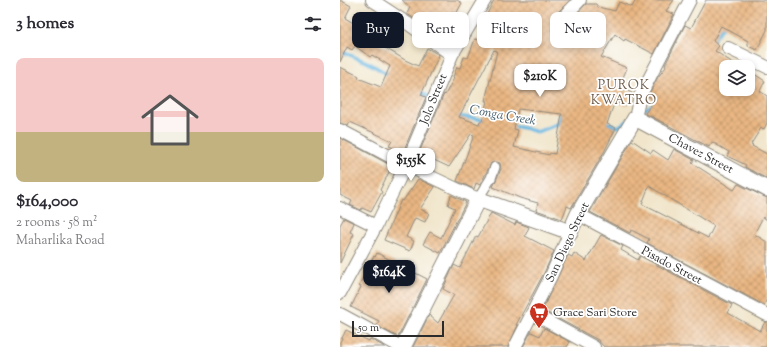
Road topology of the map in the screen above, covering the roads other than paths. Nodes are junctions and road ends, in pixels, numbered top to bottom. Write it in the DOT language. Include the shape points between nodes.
graph roads {
  1 [pos="372,0"];
  2 [pos="485,0"];
  3 [pos="580,0"];
  4 [pos="690,0"];
  5 [pos="569,12"];
  6 [pos="728,48"];
  7 [pos="452,55"];
  8 [pos="767,68"];
  9 [pos="636,114"];
  10 [pos="340,130"];
  11 [pos="406,165"];
  12 [pos="495,167"];
  13 [pos="767,189"];
  14 [pos="478,199"];
  15 [pos="340,208"];
  16 [pos="578,214"];
  17 [pos="376,226"];
  18 [pos="570,232"];
  19 [pos="340,293"];
  20 [pos="532,313"];
  21 [pos="340,314"];
  22 [pos="767,315"];
  23 [pos="402,347"];
  24 [pos="515,347"];
  25 [pos="594,347"];
  1 -- 7 [label="street"];
  2 -- 7 [label="street, Jolo Street"];
  3 -- 5 [label="street"];
  4 -- 9 [label="street" via="640,96"];
  6 -- 8 [label="street"];
  7 -- 11 [label="street, Jolo Street"];
  9 -- 13 [label="street, Chavez Street"];
  9 -- 16 [label="street, San Diego Street"];
  10 -- 11 [label="street"];
  11 -- 14 [label="street"];
  11 -- 17 [label="street, Jolo Street"];
  12 -- 14 [label="street"];
  14 -- 18 [label="street"];
  14 -- 23 [label="street"];
  15 -- 17 [label="street"];
  16 -- 18 [label="street, San Diego Street"];
  16 -- 22 [label="street, Pisado Street"];
  17 -- 19 [label="street, Jolo Street"];
  18 -- 20 [label="street, San Diego Street"];
  20 -- 24 [label="street, San Diego Street"];
  20 -- 25 [label="street"];
  21 -- 23 [label="street"];
}
